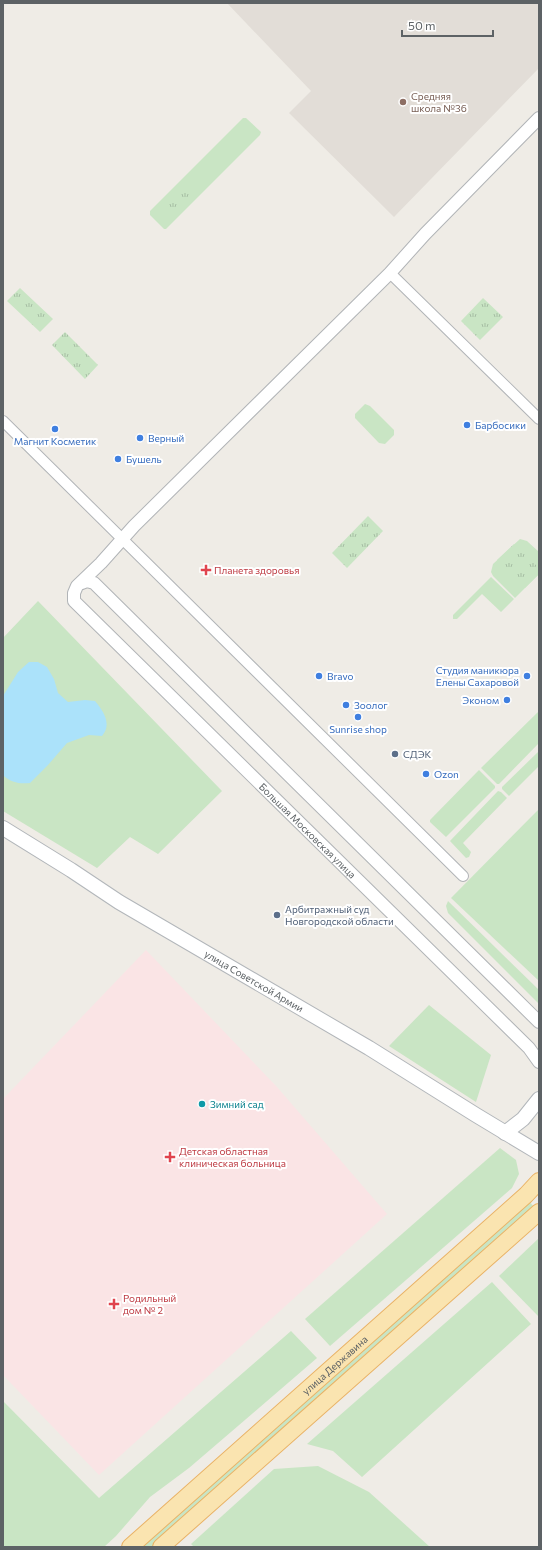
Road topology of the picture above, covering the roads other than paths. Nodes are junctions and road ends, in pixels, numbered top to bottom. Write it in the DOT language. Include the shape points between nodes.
graph roads {
  1 [pos="539,118"];
  2 [pos="390,273"];
  3 [pos="539,419"];
  4 [pos="3,421"];
  5 [pos="122,540"];
  6 [pos="88,583"];
  7 [pos="3,828"];
  8 [pos="463,876"];
  9 [pos="539,1022"];
  10 [pos="539,1062"];
  11 [pos="539,1099"];
  12 [pos="505,1133"];
  13 [pos="539,1153"];
  14 [pos="539,1181"];
  15 [pos="539,1212"];
  16 [pos="130,1547"];
  17 [pos="161,1547"];
  1 -- 2 [label="street"];
  2 -- 3 [label="street"];
  2 -- 5 [label="street"];
  4 -- 5 [label="street"];
  5 -- 6 [label="street"];
  5 -- 8 [label="street"];
  6 -- 9 [label="street"];
  6 -- 10 [label="street, Большая Московская улица" via="77,586 74,601 529,1048"];
  7 -- 12 [label="main road, улица Советской Армии" via="120,902 369,1048"];
  11 -- 12 [label="main road" via="523,1118"];
  12 -- 13 [label="main road, улица Советской Армии"];
  14 -- 16 [label="main road, улица Державина"];
  15 -- 17 [label="main road, улица Державина"];
}
